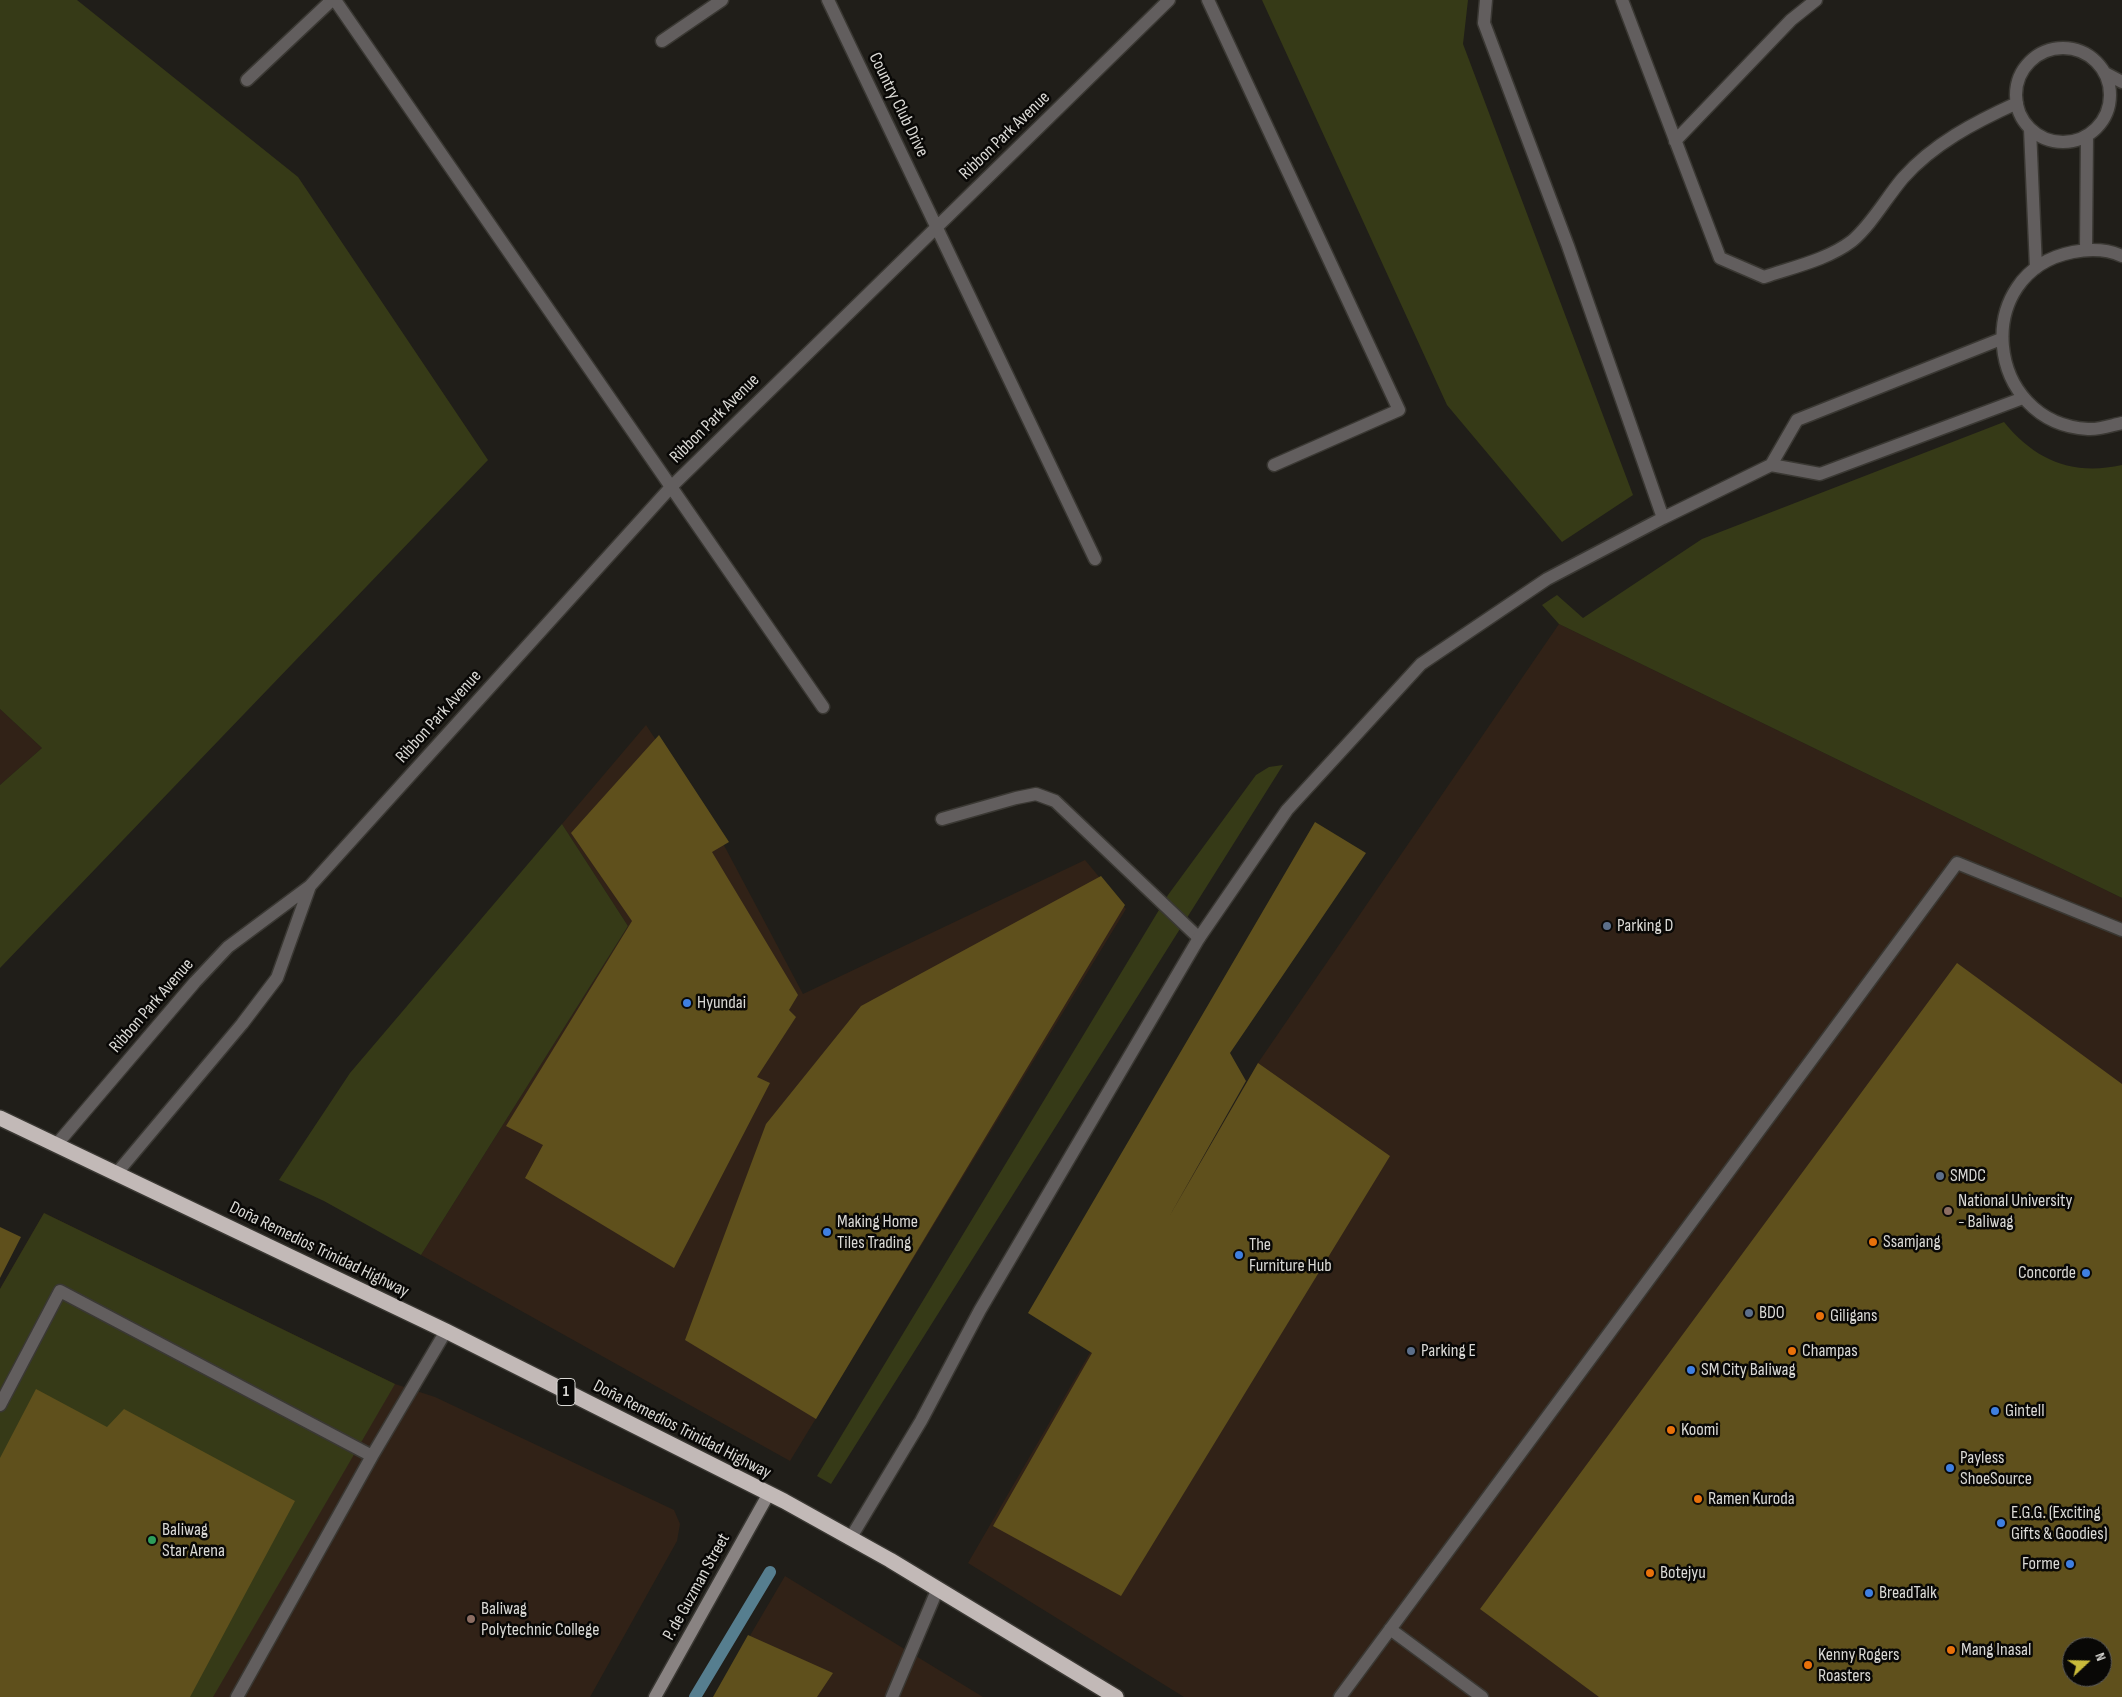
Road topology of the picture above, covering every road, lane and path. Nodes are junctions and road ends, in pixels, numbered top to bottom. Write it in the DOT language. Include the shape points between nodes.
graph roads {
  1 [pos="333,0"];
  2 [pos="722,0"];
  3 [pos="828,0"];
  4 [pos="1169,0"];
  5 [pos="1208,0"];
  6 [pos="1486,0"];
  7 [pos="1622,0"];
  8 [pos="1816,0"];
  9 [pos="662,41"];
  10 [pos="2105,73"];
  11 [pos="247,80"];
  12 [pos="2122,82"];
  13 [pos="2016,103"];
  14 [pos="2030,129"];
  15 [pos="2087,136"];
  16 [pos="1675,141"];
  17 [pos="937,226"];
  18 [pos="2086,249"];
  19 [pos="2122,256"];
  20 [pos="2036,268"];
  21 [pos="2001,339"];
  22 [pos="2023,398"];
  23 [pos="2122,423"];
  24 [pos="1274,465"];
  25 [pos="1771,465"];
  26 [pos="671,487"];
  27 [pos="1663,518"];
  28 [pos="1095,559"];
  29 [pos="823,707"];
  30 [pos="942,819"];
  31 [pos="310,886"];
  32 [pos="2122,930"];
  33 [pos="1199,938"];
  34 [pos="0,1118"];
  35 [pos="57,1144"];
  36 [pos="116,1174"];
  37 [pos="446,1331"];
  38 [pos="0,1405"];
  39 [pos="372,1456"];
  40 [pos="768,1495"];
  41 [pos="850,1540"];
  42 [pos="938,1588"];
  43 [pos="1390,1629"];
  44 [pos="237,1697"];
  45 [pos="655,1697"];
  46 [pos="892,1697"];
  47 [pos="1116,1697"];
  48 [pos="1340,1697"];
  49 [pos="1482,1697"];
  1 -- 11 [label="street"];
  1 -- 26 [label="street"];
  2 -- 9 [label="street"];
  3 -- 17 [label="street, Country Club Drive"];
  4 -- 17 [label="street, Ribbon Park Avenue"];
  5 -- 24 [label="street" via="1399,410"];
  6 -- 27 [label="street" via="1484,23 1568,246"];
  7 -- 16 [label="street"];
  8 -- 16 [label="street" via="1791,20"];
  10 -- 12 [label="street"];
  10 -- 13 [label="street" via="2084,52 2070,48 2048,50 2029,62 2021,74 2016,88"];
  10 -- 15 [label="street" via="2110,84 2109,108 2101,124"];
  13 -- 14 [label="street"];
  13 -- 16 [label="street" via="1934,148 1904,177 1852,240 1826,256 1764,277 1720,258"];
  14 -- 15 [label="street" via="2043,138 2058,142"];
  14 -- 20 [label="street"];
  15 -- 18 [label="street"];
  17 -- 26 [label="street, Ribbon Park Avenue"];
  17 -- 28 [label="street, Country Club Drive"];
  18 -- 19 [label="street"];
  18 -- 20 [label="street" via="2060,255"];
  20 -- 21 [label="street" via="2017,288 2005,312"];
  21 -- 22 [label="street" via="2007,371"];
  21 -- 25 [label="street" via="1797,420"];
  22 -- 23 [label="street" via="2053,420 2089,429"];
  22 -- 25 [label="street" via="1820,474"];
  25 -- 27 [label="street"];
  26 -- 29 [label="street"];
  26 -- 31 [label="street, Ribbon Park Avenue"];
  27 -- 33 [label="street" via="1547,579 1421,664 1287,810"];
  30 -- 33 [label="street" via="1036,794 1055,800"];
  31 -- 35 [label="street, Ribbon Park Avenue" via="228,947"];
  31 -- 36 [label="street, Ribbon Park Avenue" via="278,978"];
  32 -- 43 [label="street" via="1956,863"];
  33 -- 41 [label="street" via="980,1310 921,1421"];
  34 -- 35 [label="highway, Doña Remedios Trinidad Highway / 1"];
  35 -- 36 [label="highway, Doña Remedios Trinidad Highway / 1"];
  36 -- 37 [label="highway, Doña Remedios Trinidad Highway / 1"];
  37 -- 39 [label="street"];
  37 -- 40 [label="highway, Doña Remedios Trinidad Highway / 1"];
  38 -- 39 [label="street" via="60,1291"];
  39 -- 44 [label="street"];
  40 -- 41 [label="highway, Doña Remedios Trinidad Highway / 1"];
  40 -- 45 [label="street, P. de Guzman Street"];
  41 -- 42 [label="highway, Doña Remedios Trinidad Highway / 1"];
  42 -- 46 [label="street"];
  42 -- 47 [label="highway, Doña Remedios Trinidad Highway / 1"];
  43 -- 48 [label="street"];
  43 -- 49 [label="street"];
}
